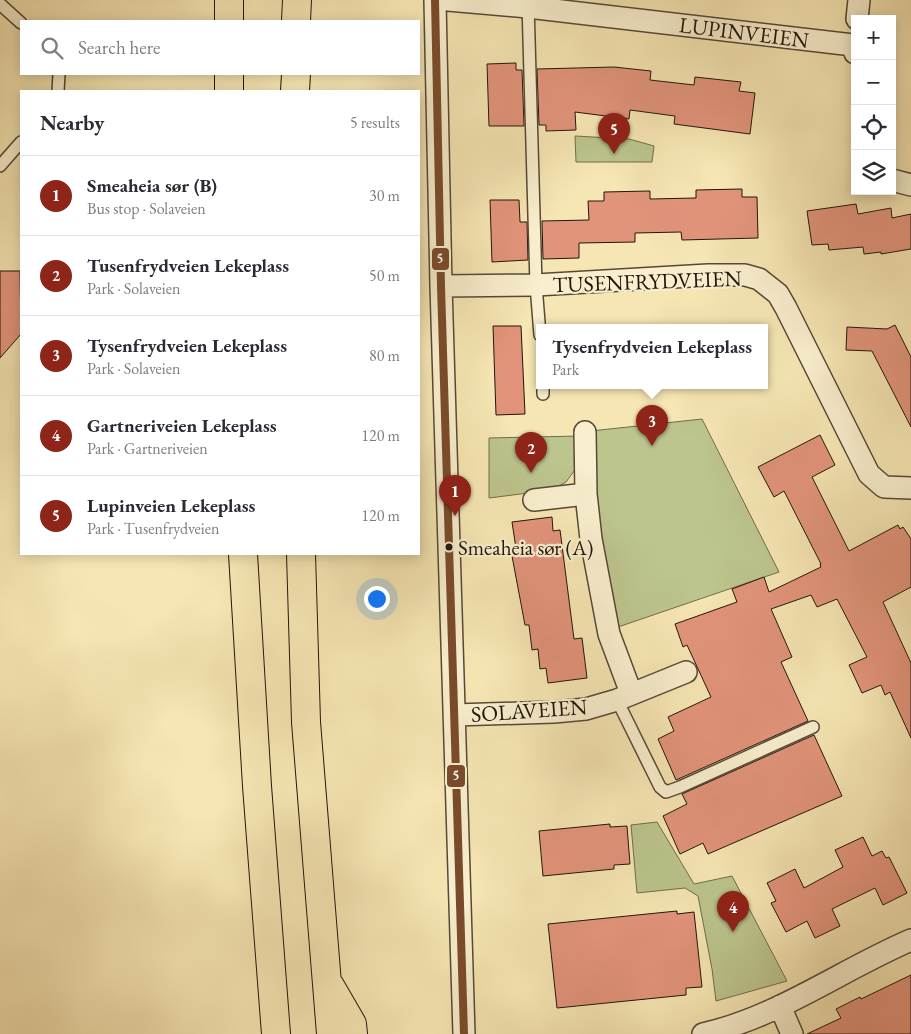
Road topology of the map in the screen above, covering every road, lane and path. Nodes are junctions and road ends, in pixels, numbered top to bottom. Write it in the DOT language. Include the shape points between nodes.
graph roads {
  1 [pos="229,0"];
  2 [pos="297,0"];
  3 [pos="435,0"];
  4 [pos="448,0"];
  5 [pos="859,0"];
  6 [pos="0,4"];
  7 [pos="528,4"];
  8 [pos="857,15"];
  9 [pos="229,20"];
  10 [pos="296,20"];
  11 [pos="20,22"];
  12 [pos="851,43"];
  13 [pos="59,75"];
  14 [pos="229,75"];
  15 [pos="296,75"];
  16 [pos="58,90"];
  17 [pos="229,90"];
  18 [pos="296,90"];
  19 [pos="20,143"];
  20 [pos="0,166"];
  21 [pos="896,181"];
  22 [pos="911,185"];
  23 [pos="536,285"];
  24 [pos="441,286"];
  25 [pos="539,324"];
  26 [pos="585,432"];
  27 [pos="911,488"];
  28 [pos="586,494"];
  29 [pos="534,500"];
  30 [pos="243,555"];
  31 [pos="301,555"];
  32 [pos="686,672"];
  33 [pos="624,696"];
  34 [pos="455,715"];
  35 [pos="812,727"];
  36 [pos="911,940"];
  37 [pos="326,978"];
  38 [pos="780,1006"];
  39 [pos="276,1034"];
  40 [pos="331,1034"];
  41 [pos="353,1034"];
  42 [pos="464,1034"];
  43 [pos="703,1034"];
  44 [pos="792,1034"];
  1 -- 9 [label="highway"];
  2 -- 10 [label="highway"];
  3 -- 24 [label="street, SOLAVEIEN"];
  4 -- 7 [label="street, LUPINVEIEN"];
  5 -- 8 [label="street"];
  6 -- 11 [label="lane"];
  7 -- 12 [label="street, LUPINVEIEN"];
  7 -- 23 [label="lane"];
  13 -- 16 [label="lane"];
  14 -- 17 [label="highway"];
  15 -- 18 [label="highway"];
  19 -- 20 [label="lane"];
  21 -- 22 [label="street"];
  23 -- 24 [label="street, TUSENFRYDVEIEN"];
  23 -- 25 [label="lane"];
  23 -- 27 [label="street, TUSENFRYDVEIEN" via="708,275 745,275 759,280 778,294 786,308 869,474 884,487"];
  24 -- 34 [label="street, SOLAVEIEN"];
  26 -- 28 [label="street"];
  28 -- 29 [label="street"];
  28 -- 33 [label="street" via="591,539"];
  30 -- 39 [label="highway" via="256,786"];
  31 -- 37 [label="highway" via="306,722"];
  32 -- 33 [label="street, SOLAVEIEN"];
  33 -- 34 [label="street, SOLAVEIEN" via="570,711"];
  33 -- 35 [label="lane" via="660,787 666,792"];
  34 -- 42 [label="street, SOLAVEIEN"];
  36 -- 38 [label="street"];
  37 -- 40 [label="highway"];
  37 -- 41 [label="highway" via="352,1024"];
  38 -- 43 [label="street" via="744,1022"];
  38 -- 44 [label="street"];
}
